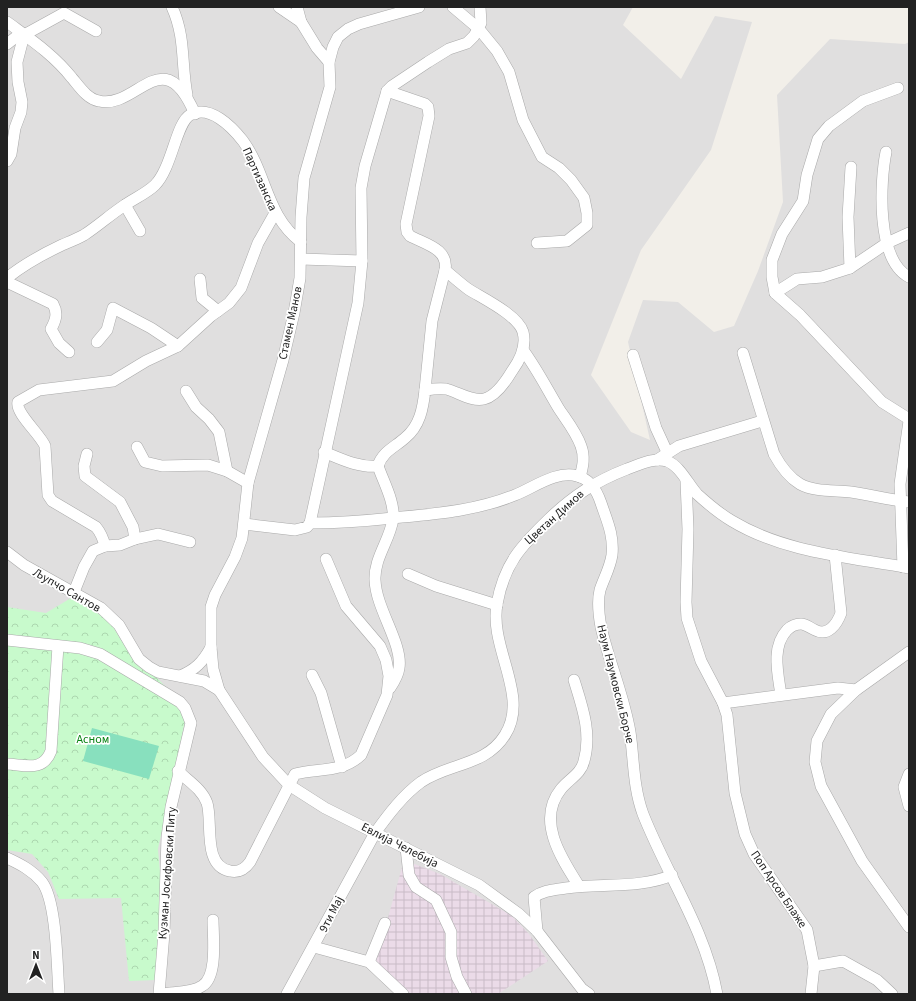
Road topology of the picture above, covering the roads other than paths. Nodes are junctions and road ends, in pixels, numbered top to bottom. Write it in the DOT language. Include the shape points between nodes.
graph roads {
  1 [pos="172,7"];
  2 [pos="279,7"];
  3 [pos="297,7"];
  4 [pos="419,7"];
  5 [pos="453,7"];
  6 [pos="480,7"];
  7 [pos="66,10"];
  8 [pos="7,22"];
  9 [pos="301,22"];
  10 [pos="479,29"];
  11 [pos="96,31"];
  12 [pos="23,34"];
  13 [pos="7,44"];
  14 [pos="329,62"];
  15 [pos="898,88"];
  16 [pos="387,91"];
  17 [pos="187,96"];
  18 [pos="195,114"];
  19 [pos="886,152"];
  20 [pos="7,161"];
  21 [pos="851,167"];
  22 [pos="125,205"];
  23 [pos="275,213"];
  24 [pos="140,231"];
  25 [pos="909,233"];
  26 [pos="301,242"];
  27 [pos="537,243"];
  28 [pos="887,243"];
  29 [pos="301,259"];
  30 [pos="362,261"];
  31 [pos="850,268"];
  32 [pos="444,270"];
  33 [pos="8,276"];
  34 [pos="909,277"];
  35 [pos="200,279"];
  36 [pos="774,293"];
  37 [pos="218,311"];
  38 [pos="97,342"];
  39 [pos="178,346"];
  40 [pos="524,350"];
  41 [pos="69,352"];
  42 [pos="743,353"];
  43 [pos="633,355"];
  44 [pos="425,390"];
  45 [pos="186,391"];
  46 [pos="909,420"];
  47 [pos="762,421"];
  48 [pos="138,447"];
  49 [pos="324,452"];
  50 [pos="667,452"];
  51 [pos="87,454"];
  52 [pos="657,460"];
  53 [pos="378,466"];
  54 [pos="227,471"];
  55 [pos="580,477"];
  56 [pos="686,481"];
  57 [pos="248,483"];
  58 [pos="591,484"];
  59 [pos="905,502"];
  60 [pos="393,518"];
  61 [pos="310,523"];
  62 [pos="244,524"];
  63 [pos="135,539"];
  64 [pos="190,542"];
  65 [pos="105,546"];
  66 [pos="7,552"];
  67 [pos="835,555"];
  68 [pos="326,559"];
  69 [pos="906,568"];
  70 [pos="408,574"];
  71 [pos="74,592"];
  72 [pos="497,605"];
  73 [pos="7,640"];
  74 [pos="58,646"];
  75 [pos="211,648"];
  76 [pos="909,652"];
  77 [pos="139,659"];
  78 [pos="120,665"];
  79 [pos="312,675"];
  80 [pos="179,676"];
  81 [pos="574,680"];
  82 [pos="220,690"];
  83 [pos="856,690"];
  84 [pos="387,694"];
  85 [pos="780,695"];
  86 [pos="723,702"];
  87 [pos="7,764"];
  88 [pos="342,768"];
  89 [pos="178,771"];
  90 [pos="909,774"];
  91 [pos="289,785"];
  92 [pos="909,806"];
  93 [pos="375,833"];
  94 [pos="406,848"];
  95 [pos="7,858"];
  96 [pos="672,875"];
  97 [pos="579,886"];
  98 [pos="213,920"];
  99 [pos="385,923"];
  100 [pos="909,927"];
  101 [pos="537,931"];
  102 [pos="314,947"];
  103 [pos="369,962"];
  104 [pos="814,966"];
  105 [pos="583,992"];
  106 [pos="59,994"];
  107 [pos="161,994"];
  108 [pos="287,994"];
  109 [pos="403,994"];
  110 [pos="466,994"];
  111 [pos="717,994"];
  112 [pos="811,994"];
  113 [pos="892,994"];
  1 -- 17 [label="street" via="182,36"];
  2 -- 9 [label="street"];
  3 -- 9 [label="street"];
  4 -- 14 [label="street, Стамен Манов" via="348,30 338,37 332,47"];
  5 -- 10 [label="street"];
  6 -- 10 [label="street"];
  7 -- 11 [label="street"];
  7 -- 12 [label="street"];
  8 -- 12 [label="street"];
  9 -- 14 [label="street"];
  10 -- 16 [label="street" via="467,42 449,49"];
  10 -- 27 [label="street" via="497,51 509,72 523,120 542,156 571,180 584,198 587,225 567,241"];
  12 -- 13 [label="street"];
  12 -- 17 [label="street" via="49,54 83,92 97,101 108,103 162,79 175,83"];
  12 -- 20 [label="street" via="17,62 21,112"];
  14 -- 26 [label="street, Стамен Манов" via="330,87 304,178"];
  15 -- 36 [label="street" via="863,102 829,126 818,139 803,201 782,234 772,260"];
  16 -- 30 [label="street" via="361,188"];
  16 -- 32 [label="street" via="428,107 429,116 406,224 410,236 443,253 446,261"];
  17 -- 18 [label="street"];
  18 -- 22 [label="street" via="185,120 161,178 150,189"];
  18 -- 23 [label="street, Партизанска" via="207,113 217,117 229,125 244,142"];
  19 -- 28 [label="street" via="882,200"];
  21 -- 31 [label="street" via="848,217"];
  22 -- 24 [label="street"];
  22 -- 33 [label="street" via="82,236"];
  23 -- 26 [label="street, Партизанска" via="289,232"];
  23 -- 37 [label="street" via="258,243 241,288 229,303"];
  25 -- 28 [label="street"];
  26 -- 29 [label="street, Стамен Манов"];
  28 -- 31 [label="street"];
  28 -- 34 [label="street" via="898,267"];
  29 -- 30 [label="street"];
  29 -- 57 [label="street, Стамен Манов" via="298,293 289,337"];
  30 -- 49 [label="street" via="358,303"];
  31 -- 36 [label="street" via="822,278 797,279"];
  32 -- 40 [label="street" via="468,289 493,302 520,325 523,331"];
  32 -- 44 [label="street" via="433,314"];
  33 -- 41 [label="street" via="53,304 56,320 51,329 53,335"];
  35 -- 37 [label="street" via="202,298"];
  36 -- 46 [label="street" via="800,315 882,402"];
  37 -- 39 [label="street"];
  38 -- 39 [label="street" via="107,330 113,308"];
  39 -- 65 [label="street" via="146,361 114,381 39,390 17,403 45,446 48,495 96,527"];
  40 -- 44 [label="street" via="506,382 487,398 480,400 445,389"];
  40 -- 55 [label="street" via="574,431 581,447 584,464"];
  42 -- 47 [label="street"];
  43 -- 50 [label="street" via="656,428"];
  44 -- 53 [label="street" via="420,417 414,428 407,437 380,458"];
  45 -- 54 [label="street" via="196,407 219,432"];
  46 -- 59 [label="street" via="900,484"];
  47 -- 50 [label="street"];
  47 -- 59 [label="street" via="780,464 800,484"];
  48 -- 54 [label="street" via="145,462 162,466 208,465"];
  49 -- 53 [label="street" via="355,464"];
  49 -- 61 [label="street"];
  50 -- 52 [label="street"];
  51 -- 63 [label="street" via="85,476 120,502 133,527"];
  52 -- 56 [label="street" via="672,464"];
  52 -- 58 [label="street, Цветан Димов"];
  53 -- 60 [label="street"];
  54 -- 57 [label="street"];
  55 -- 58 [label="street"];
  55 -- 60 [label="street" via="558,477 498,502 477,507"];
  56 -- 67 [label="street" via="720,513 756,534"];
  56 -- 86 [label="street, Поп Арсов Блаже" via="687,618 701,661"];
  57 -- 62 [label="street, Стамен Манов"];
  58 -- 72 [label="street, Цветан Димов" via="567,502 520,547 507,571"];
  58 -- 96 [label="street, Наум Наумовски Борче" via="598,494 608,520 612,544 609,570 600,592 601,629 630,731 638,796 643,813"];
  59 -- 69 [label="street"];
  60 -- 61 [label="street"];
  60 -- 84 [label="street" via="377,563 375,580 380,605 399,660 396,677"];
  61 -- 62 [label="street" via="295,530"];
  62 -- 75 [label="street, Стамен Манов" via="235,557 211,608"];
  63 -- 64 [label="street" via="158,534"];
  63 -- 65 [label="street" via="120,545"];
  65 -- 71 [label="street" via="93,551"];
  66 -- 71 [label="street, Љупчо Сантов" via="24,565"];
  67 -- 69 [label="street"];
  67 -- 85 [label="street" via="841,613 839,619 834,627 826,632 816,632 802,624 793,625 786,632 777,647"];
  68 -- 84 [label="street" via="346,606 380,646 389,676"];
  70 -- 72 [label="street" via="436,586"];
  71 -- 77 [label="street, Љупчо Сантов" via="101,608 119,625"];
  72 -- 93 [label="street, Цветан Димов" via="497,639 514,702 514,714 505,735 483,756 421,782 392,810"];
  73 -- 74 [label="street, Кузман Јосифовски Питу"];
  74 -- 78 [label="street, Кузман Јосифовски Питу" via="80,648 100,654"];
  74 -- 87 [label="street" via="51,751 48,758 42,765"];
  75 -- 80 [label="street" via="194,670"];
  75 -- 82 [label="street, Стамен Манов" via="213,669"];
  76 -- 83 [label="street"];
  77 -- 78 [label="street"];
  77 -- 80 [label="street, Љупчо Сантов" via="158,672"];
  78 -- 89 [label="street, Кузман Јосифовски Питу" via="180,702 185,708 191,723"];
  79 -- 88 [label="street" via="321,693"];
  80 -- 82 [label="street, Љупчо Сантов" via="204,681"];
  81 -- 97 [label="street" via="585,715 587,746 580,770 557,795 551,809 550,827 558,850"];
  82 -- 91 [label="street, Евлија Челебија" via="263,757"];
  83 -- 85 [label="street" via="838,688"];
  83 -- 100 [label="street" via="831,714 821,731 816,750 817,772 827,800 862,861"];
  84 -- 88 [label="street" via="361,755"];
  85 -- 86 [label="street"];
  86 -- 104 [label="street, Поп Арсов Блаже" via="727,715 735,793 746,834 754,854 807,930"];
  88 -- 91 [label="street" via="295,774"];
  89 -- 91 [label="street" via="202,794 207,804 210,845 214,857 226,870 233,872 242,870 250,862"];
  89 -- 107 [label="street, Кузман Јосифовски Питу" via="167,837"];
  90 -- 92 [label="street" via="904,787"];
  91 -- 93 [label="street, Евлија Челебија" via="320,805"];
  93 -- 94 [label="street, Евлија Челебија"];
  93 -- 102 [label="street, 9ти Мај"];
  94 -- 101 [label="street, Евлија Челебија" via="479,885 519,914"];
  94 -- 110 [label="street" via="409,875 416,888 436,900 451,932 451,957"];
  95 -- 106 [label="street" via="34,874 43,884 48,896 53,917"];
  96 -- 97 [label="street" via="653,882"];
  96 -- 111 [label="street, Наум Наумовски Борче" via="707,951"];
  97 -- 101 [label="street" via="542,892 534,897"];
  98 -- 107 [label="street" via="213,966 209,980 202,986"];
  99 -- 103 [label="street"];
  101 -- 105 [label="street, Евлија Челебија"];
  102 -- 103 [label="street"];
  102 -- 108 [label="street, 9ти Мај"];
  103 -- 109 [label="street"];
  104 -- 112 [label="street, Поп Арсов Блаже"];
  104 -- 113 [label="street" via="843,961 877,980"];
}
